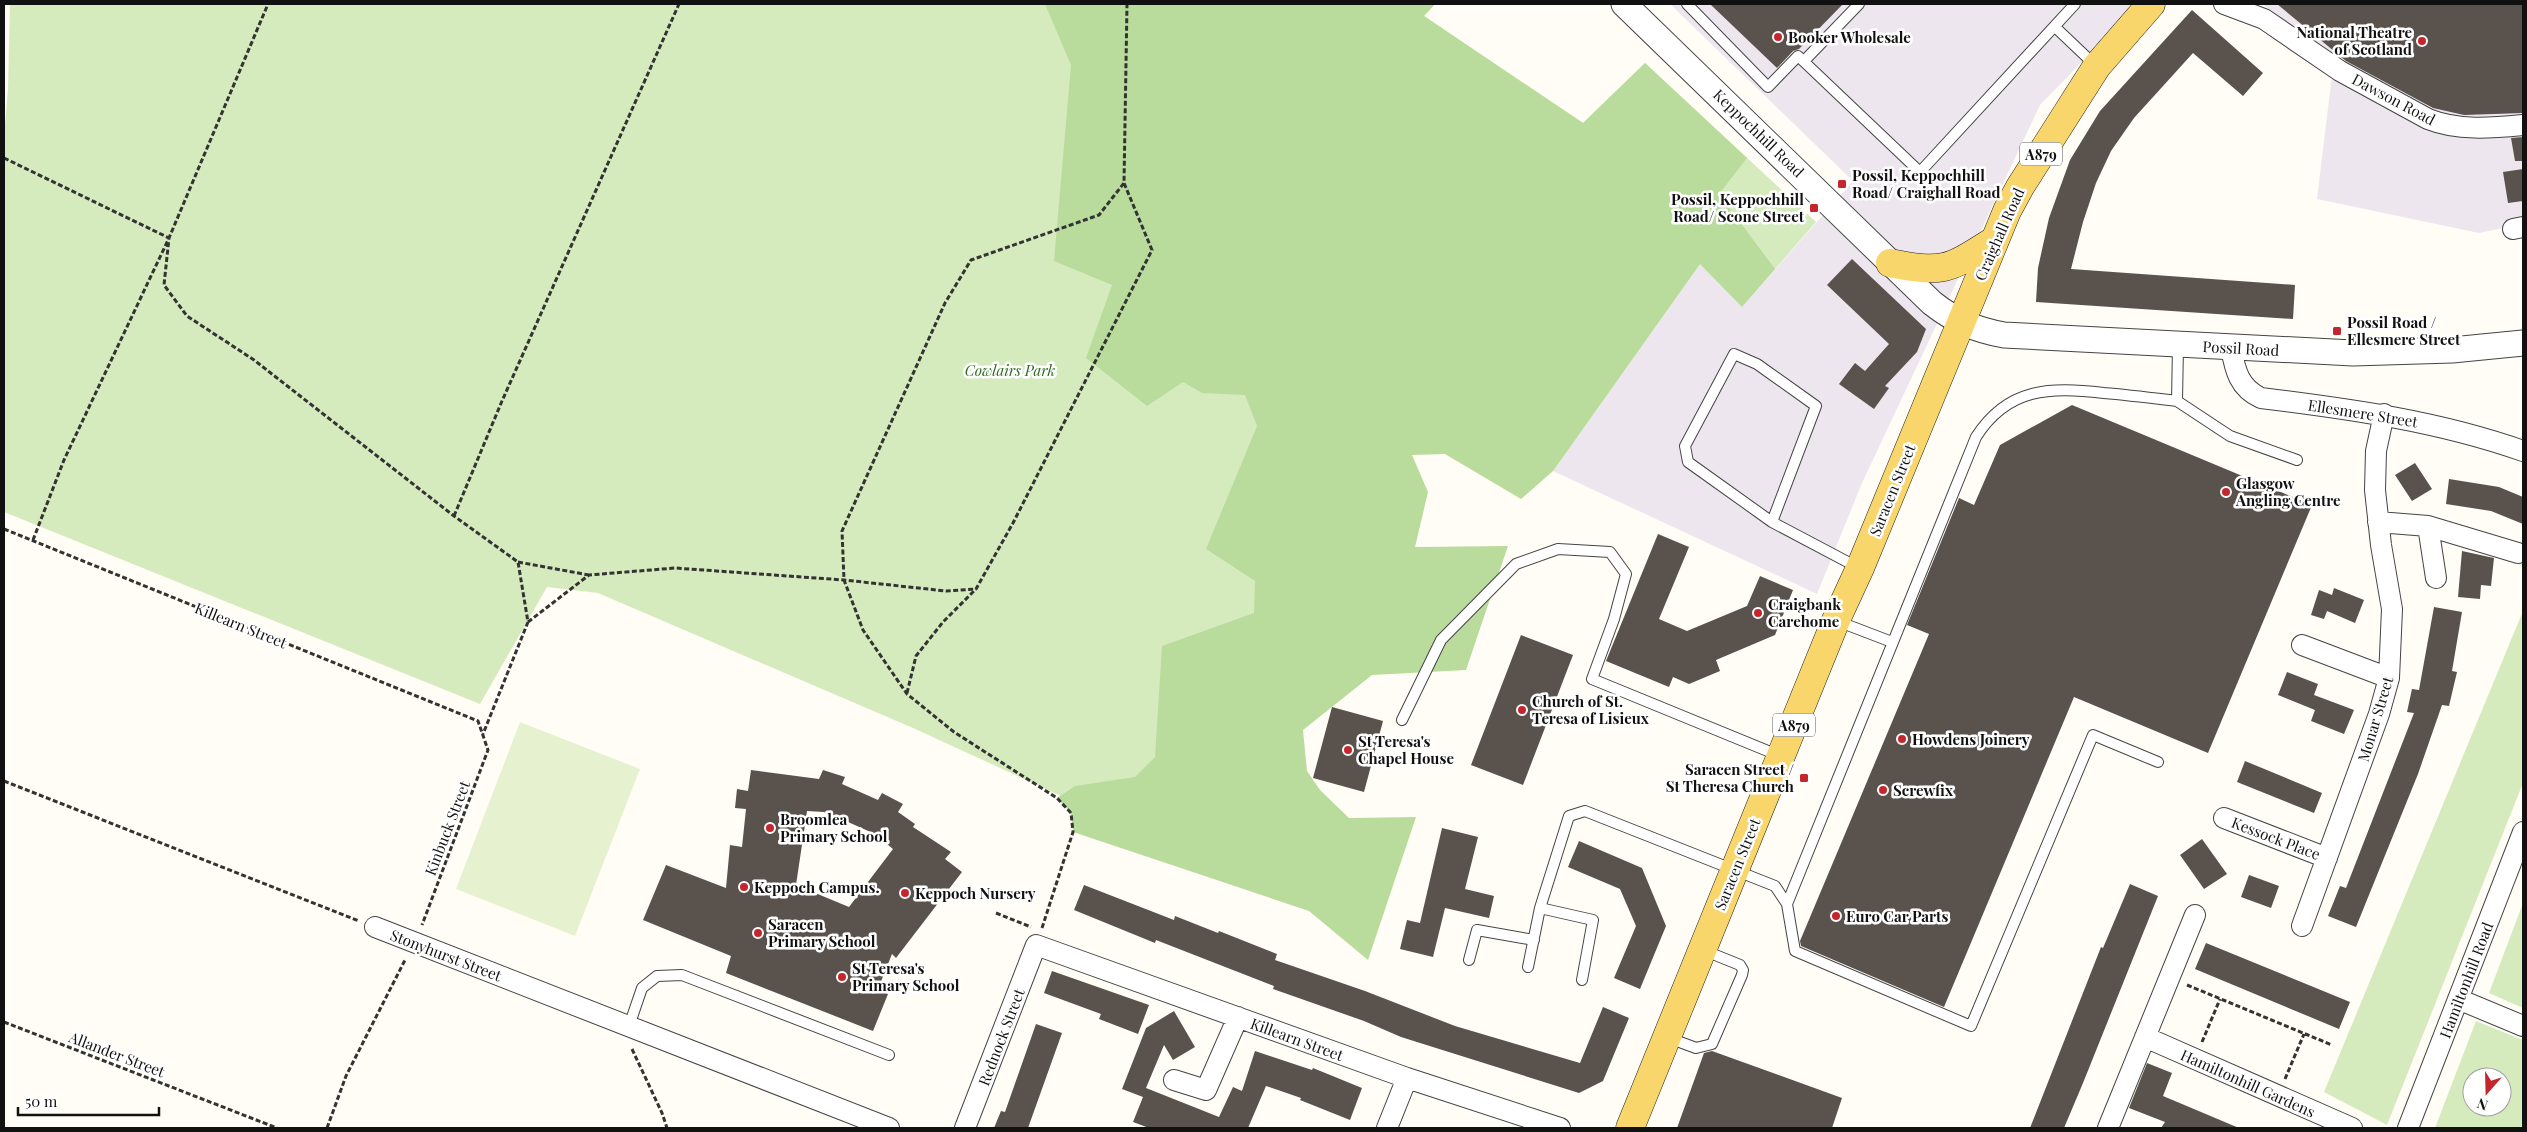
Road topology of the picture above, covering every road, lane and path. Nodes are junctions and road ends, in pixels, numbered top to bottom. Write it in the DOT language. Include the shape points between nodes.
graph roads {
  1 [pos="268,4"];
  2 [pos="679,4"];
  3 [pos="1127,4"];
  4 [pos="1624,4"];
  5 [pos="1687,4"];
  6 [pos="1859,4"];
  7 [pos="2075,4"];
  8 [pos="2151,4"];
  9 [pos="2224,4"];
  10 [pos="2054,27"];
  11 [pos="1804,61"];
  12 [pos="2097,66"];
  13 [pos="2523,125"];
  14 [pos="4,158"];
  15 [pos="1124,183"];
  16 [pos="169,238"];
  17 [pos="1995,240"];
  18 [pos="1890,263"];
  19 [pos="1960,323"];
  20 [pos="2523,344"];
  21 [pos="2178,345"];
  22 [pos="2231,348"];
  23 [pos="2176,401"];
  24 [pos="2384,414"];
  25 [pos="2523,452"];
  26 [pos="2297,460"];
  27 [pos="454,516"];
  28 [pos="1772,522"];
  29 [pos="2378,522"];
  30 [pos="2428,526"];
  31 [pos="4,529"];
  32 [pos="33,540"];
  33 [pos="2518,553"];
  34 [pos="518,562"];
  35 [pos="1860,568"];
  36 [pos="589,575"];
  37 [pos="2436,578"];
  38 [pos="844,580"];
  39 [pos="976,589"];
  40 [pos="1836,620"];
  41 [pos="528,622"];
  42 [pos="1892,642"];
  43 [pos="2302,645"];
  44 [pos="2389,678"];
  45 [pos="907,694"];
  46 [pos="1402,720"];
  47 [pos="478,721"];
  48 [pos="483,735"];
  49 [pos="1781,756"];
  50 [pos="2158,762"];
  51 [pos="4,781"];
  52 [pos="2224,818"];
  53 [pos="2523,832"];
  54 [pos="2327,858"];
  55 [pos="1734,871"];
  56 [pos="1787,904"];
  57 [pos="1540,908"];
  58 [pos="996,913"];
  59 [pos="2195,915"];
  60 [pos="2302,926"];
  61 [pos="375,927"];
  62 [pos="1039,938"];
  63 [pos="1534,940"];
  64 [pos="414,942"];
  65 [pos="1702,949"];
  66 [pos="1469,960"];
  67 [pos="1528,967"];
  68 [pos="1582,980"];
  69 [pos="2178,982"];
  70 [pos="2220,999"];
  71 [pos="2458,999"];
  72 [pos="1238,1017"];
  73 [pos="4,1022"];
  74 [pos="629,1026"];
  75 [pos="2523,1026"];
  76 [pos="2304,1034"];
  77 [pos="1665,1037"];
  78 [pos="2145,1037"];
  79 [pos="2332,1046"];
  80 [pos="889,1056"];
  81 [pos="2196,1059"];
  82 [pos="1406,1078"];
  83 [pos="1174,1080"];
  84 [pos="2278,1096"];
  85 [pos="277,1128"];
  86 [pos="327,1128"];
  87 [pos="667,1128"];
  88 [pos="888,1128"];
  89 [pos="965,1128"];
  90 [pos="1387,1128"];
  91 [pos="1560,1128"];
  92 [pos="1630,1128"];
  93 [pos="2108,1128"];
  94 [pos="2352,1128"];
  95 [pos="2408,1128"];
  1 -- 16 [label="path"];
  2 -- 27 [label="path"];
  3 -- 15 [label="path"];
  4 -- 18 [label="street, Keppochhill Road"];
  5 -- 11 [label="lane" via="1768,87 1798,56"];
  6 -- 11 [label="lane"];
  7 -- 10 [label="lane"];
  8 -- 12 [label="main road, Craighall Road / A879"];
  9 -- 13 [label="street, Dawson Road" via="2264,19 2334,67 2428,119 2475,128"];
  10 -- 11 [label="lane" via="1920,172"];
  10 -- 12 [label="lane"];
  12 -- 17 [label="main road, Craighall Road / A879" via="2020,187"];
  14 -- 16 [label="path"];
  15 -- 38 [label="path" via="1099,215 971,260 945,303 842,531"];
  15 -- 39 [label="path" via="1152,250"];
  16 -- 27 [label="path" via="164,285 187,316 254,360"];
  16 -- 32 [label="path" via="64,460"];
  17 -- 18 [label="main road" via="1944,268 1922,269"];
  17 -- 19 [label="main road, Craighall Road / A879"];
  18 -- 19 [label="street, Keppochhill Road" via="1932,303"];
  19 -- 21 [label="street, Possil Road" via="2004,336"];
  19 -- 35 [label="main road, Saracen Street / A879"];
  20 -- 22 [label="street, Possil Road" via="2353,353"];
  21 -- 22 [label="street, Possil Road"];
  21 -- 23 [label="lane"];
  22 -- 24 [label="street, Ellesmere Street" via="2238,378 2253,395"];
  23 -- 26 [label="lane" via="2230,436"];
  23 -- 42 [label="lane" via="2069,389 2045,390 2023,396 1992,416 1976,437"];
  24 -- 25 [label="street, Ellesmere Street" via="2472,435"];
  24 -- 29 [label="street, Monar Street" via="2376,452"];
  27 -- 34 [label="path"];
  28 -- 28 [label="lane" via="1688,462 1685,446 1734,354 1757,364 1816,406"];
  28 -- 35 [label="lane"];
  29 -- 30 [label="street"];
  29 -- 44 [label="street, Monar Street" via="2392,609"];
  30 -- 33 [label="street"];
  30 -- 37 [label="street"];
  31 -- 32 [label="path, Killearn Street"];
  32 -- 47 [label="path, Killearn Street"];
  34 -- 36 [label="path"];
  34 -- 41 [label="path"];
  35 -- 40 [label="main road, Saracen Street / A879"];
  36 -- 38 [label="path" via="675,568"];
  36 -- 41 [label="path"];
  38 -- 39 [label="path" via="946,590"];
  38 -- 45 [label="path" via="864,630"];
  39 -- 45 [label="path" via="916,656"];
  40 -- 42 [label="lane"];
  40 -- 49 [label="main road, Saracen Street / A879"];
  41 -- 48 [label="path"];
  42 -- 56 [label="lane"];
  43 -- 44 [label="street"];
  44 -- 54 [label="street, Monar Street"];
  45 -- 62 [label="path" via="954,732 1057,798 1071,813 1073,832"];
  46 -- 49 [label="lane" via="1441,640 1516,564 1558,548 1610,552 1626,574 1592,679"];
  47 -- 48 [label="path, Kinbuck Street"];
  48 -- 64 [label="path, Kinbuck Street" via="488,750"];
  49 -- 55 [label="main road, Saracen Street / A879"];
  50 -- 56 [label="lane" via="2093,735 1971,1026 1795,951"];
  51 -- 61 [label="path, Stonyhurst Street"];
  52 -- 54 [label="street, Kessock Place"];
  53 -- 71 [label="street, Hamiltonhill Road"];
  54 -- 60 [label="street, Monar Street"];
  55 -- 56 [label="lane" via="1775,886"];
  55 -- 57 [label="lane" via="1585,811 1569,816"];
  55 -- 65 [label="main road, Saracen Street / A879"];
  57 -- 63 [label="lane"];
  57 -- 68 [label="lane" via="1593,920"];
  58 -- 62 [label="path"];
  59 -- 69 [label="street"];
  61 -- 64 [label="street, Stonyhurst Street"];
  62 -- 72 [label="street, Killearn Street"];
  62 -- 89 [label="street, Rednock Street"];
  63 -- 66 [label="lane" via="1477,930"];
  63 -- 67 [label="lane"];
  64 -- 74 [label="street, Stonyhurst Street"];
  64 -- 86 [label="path, Kinbuck Street" via="346,1076"];
  65 -- 77 [label="main road, Saracen Street / A879"];
  65 -- 77 [label="lane" via="1734,961 1743,970 1716,1041 1707,1047 1696,1048"];
  69 -- 70 [label="path"];
  69 -- 78 [label="street"];
  70 -- 76 [label="path"];
  70 -- 81 [label="path"];
  71 -- 75 [label="street"];
  71 -- 95 [label="street, Hamiltonhill Road"];
  72 -- 82 [label="street, Killearn Street"];
  72 -- 83 [label="street" via="1206,1090"];
  73 -- 85 [label="path, Allander Street"];
  74 -- 80 [label="lane" via="642,988 657,976 682,975"];
  74 -- 87 [label="path" via="633,1050"];
  74 -- 88 [label="street, Stonyhurst Street"];
  76 -- 79 [label="path"];
  76 -- 84 [label="path"];
  77 -- 92 [label="main road, Saracen Street / A879"];
  78 -- 81 [label="street, Hamiltonhill Gardens"];
  78 -- 93 [label="street"];
  81 -- 84 [label="street, Hamiltonhill Gardens"];
  82 -- 90 [label="street"];
  82 -- 91 [label="street, Killearn Street"];
  84 -- 94 [label="street, Hamiltonhill Gardens"];
}
